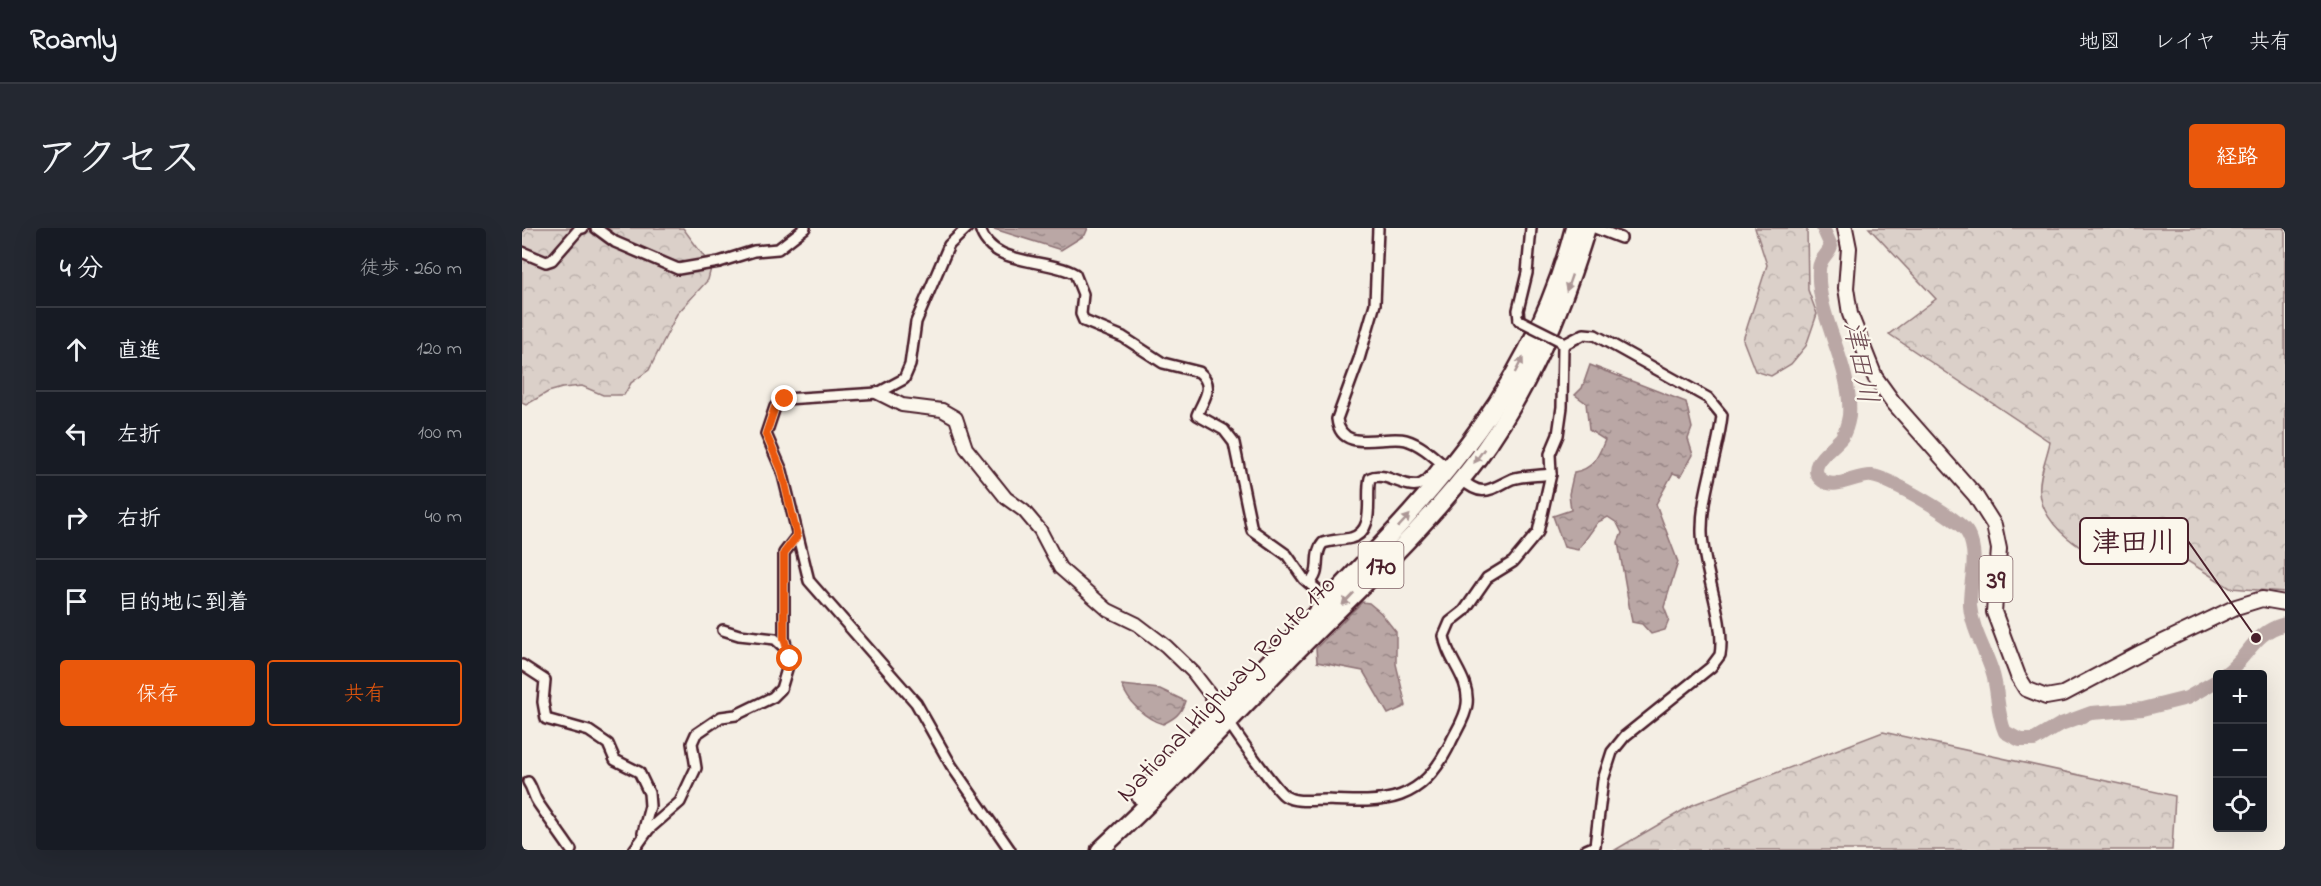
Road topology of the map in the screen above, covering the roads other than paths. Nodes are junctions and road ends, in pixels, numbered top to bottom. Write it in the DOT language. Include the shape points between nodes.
graph roads {
  1 [pos="583,228"];
  2 [pos="596,228"];
  3 [pos="806,228"];
  4 [pos="967,228"];
  5 [pos="980,228"];
  6 [pos="1378,228"];
  7 [pos="1531,228"];
  8 [pos="1574,228"];
  9 [pos="1587,228"];
  10 [pos="1595,228"];
  11 [pos="1845,228"];
  12 [pos="1621,238"];
  13 [pos="522,252"];
  14 [pos="1561,342"];
  15 [pos="878,393"];
  16 [pos="1450,471"];
  17 [pos="1551,474"];
  18 [pos="797,536"];
  19 [pos="1309,583"];
  20 [pos="1329,600"];
  21 [pos="2285,603"];
  22 [pos="723,630"];
  23 [pos="786,649"];
  24 [pos="522,665"];
  25 [pos="1225,716"];
  26 [pos="528,782"];
  27 [pos="642,838"];
  28 [pos="571,850"];
  29 [pos="634,850"];
  30 [pos="1010,850"];
  31 [pos="1086,850"];
  32 [pos="1100,850"];
  33 [pos="1586,850"];
  1 -- 13 [label="street" via="552,260 546,262"];
  2 -- 3 [label="street" via="615,242 678,269 778,249"];
  4 -- 15 [label="street" via="949,245 916,322 909,372 895,386"];
  5 -- 19 [label="street" via="983,238 997,249 1075,274 1083,294 1080,315 1084,321 1123,337 1163,363 1203,375 1208,388 1197,415 1224,430 1234,443 1252,530 1287,555"];
  6 -- 16 [label="street" via="1375,304 1338,426 1353,440 1404,439 1419,445"];
  7 -- 14 [label="street, bridge" via="1519,320"];
  16 -- 8 [label="highway, National Highway Route 170 / 170, one-way" via="1498,404 1533,339"];
  9 -- 16 [label="highway, National Highway Route 170 / 170, one-way" via="1557,319 1530,374 1479,456"];
  10 -- 12 [label="street"];
  11 -- 21 [label="main road, 39" via="1849,248 1848,304 1875,377 1975,495 1994,525 1999,549 1994,612 2026,689 2040,697 2063,694 2236,608 2262,599"];
  14 -- 17 [label="street" via="1563,396 1558,435 1550,454"];
  14 -- 33 [label="street" via="1584,334 1595,335 1708,398 1722,415 1702,531 1720,656 1625,736 1612,752 1603,780 1595,846"];
  15 -- 18 [label="street" via="785,399 775,407 766,434 782,471"];
  15 -- 25 [label="street" via="902,405 942,410 956,418 966,448 1006,498 1040,530 1060,568 1108,610 1167,645 1193,672"];
  16 -- 17 [label="street" via="1469,487 1494,490 1514,478"];
  16 -- 19 [label="street" via="1417,486 1378,476 1370,478 1363,530 1352,538 1323,543 1318,551 1316,574"];
  20 -- 16 [label="highway, National Highway Route 170 / 170, one-way"];
  16 -- 25 [label="highway, National Highway Route 170 / 170, one-way" via="1412,534"];
  17 -- 25 [label="street" via="1532,541 1513,562 1487,578 1464,611 1450,622 1444,636 1466,687 1467,705 1438,766 1420,785 1395,798 1370,803 1306,801 1285,796"];
  18 -- 23 [label="street" via="784,553"];
  18 -- 30 [label="street" via="809,581 916,703 951,765"];
  19 -- 20 [label="street"];
  20 -- 25 [label="highway, National Highway Route 170 / 170"];
  22 -- 23 [label="street" via="775,639"];
  23 -- 27 [label="street" via="790,659 781,689 736,715 715,720 696,734 692,743 696,768 680,802"];
  24 -- 27 [label="street" via="545,680 546,719 589,731 608,744 615,760 639,772 649,793 650,806"];
  25 -- 31 [label="highway, National Highway Route 170 / 170"];
  25 -- 32 [label="highway, National Highway Route 170 / 170"];
  26 -- 28 [label="street" via="537,802"];
  27 -- 29 [label="street"];
}
